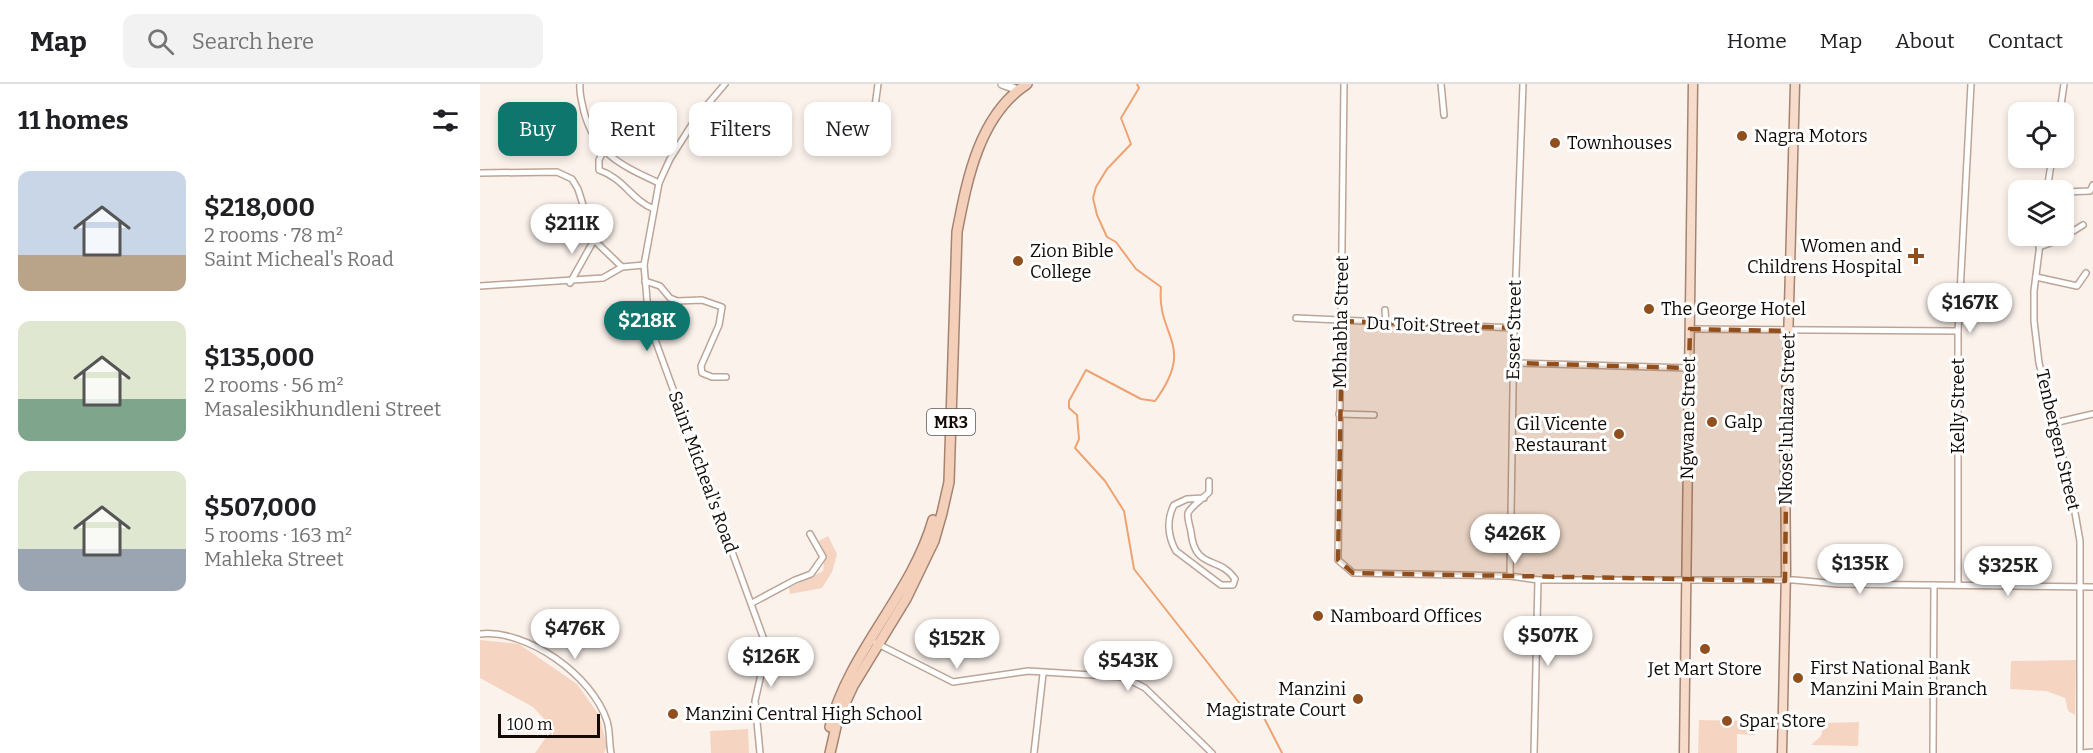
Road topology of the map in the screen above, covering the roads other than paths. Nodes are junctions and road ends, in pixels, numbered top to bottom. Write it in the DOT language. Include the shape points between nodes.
graph roads {
  1 [pos="580,84"];
  2 [pos="724,84"];
  3 [pos="878,84"];
  4 [pos="1002,84"];
  5 [pos="1027,84"];
  6 [pos="1344,84"];
  7 [pos="1442,84"];
  8 [pos="1522,84"];
  9 [pos="1693,84"];
  10 [pos="1795,84"];
  11 [pos="1971,84"];
  12 [pos="2064,84"];
  13 [pos="1016,87"];
  14 [pos="876,102"];
  15 [pos="2061,102"];
  16 [pos="1444,115"];
  17 [pos="589,128"];
  18 [pos="600,156"];
  19 [pos="610,156"];
  20 [pos="480,173"];
  21 [pos="659,183"];
  22 [pos="2093,185"];
  23 [pos="2074,192"];
  24 [pos="654,208"];
  25 [pos="2083,225"];
  26 [pos="594,240"];
  27 [pos="2040,247"];
  28 [pos="644,265"];
  29 [pos="622,267"];
  30 [pos="2086,273"];
  31 [pos="2036,277"];
  32 [pos="645,281"];
  33 [pos="570,283"];
  34 [pos="480,286"];
  35 [pos="1385,310"];
  36 [pos="1296,318"];
  37 [pos="1342,321"];
  38 [pos="1386,324"];
  39 [pos="1514,328"];
  40 [pos="1689,329"];
  41 [pos="1788,331"];
  42 [pos="1958,331"];
  43 [pos="1514,363"];
  44 [pos="1689,368"];
  45 [pos="726,376"];
  46 [pos="1339,414"];
  47 [pos="2093,414"];
  48 [pos="1374,415"];
  49 [pos="2054,423"];
  50 [pos="1209,481"];
  51 [pos="1204,498"];
  52 [pos="810,534"];
  53 [pos="1510,576"];
  54 [pos="1538,580"];
  55 [pos="1686,580"];
  56 [pos="1785,581"];
  57 [pos="1934,585"];
  58 [pos="1958,585"];
  59 [pos="2082,588"];
  60 [pos="2093,588"];
  61 [pos="752,603"];
  62 [pos="480,634"];
  63 [pos="876,643"];
  64 [pos="1043,674"];
  65 [pos="2093,752"];
  66 [pos="611,753"];
  67 [pos="760,753"];
  68 [pos="824,753"];
  69 [pos="830,753"];
  70 [pos="1034,753"];
  71 [pos="1212,753"];
  72 [pos="1534,753"];
  73 [pos="1684,753"];
  74 [pos="1782,753"];
  75 [pos="1933,753"];
  76 [pos="2081,753"];
  1 -- 17 [label="street"];
  2 -- 21 [label="street, Saint Micheal's Road" via="696,118"];
  3 -- 14 [label="street"];
  4 -- 13 [label="street"];
  5 -- 13 [label="highway, MR3"];
  6 -- 37 [label="street, Mbhabha Street"];
  7 -- 16 [label="street"];
  8 -- 39 [label="street, Esser Street"];
  9 -- 40 [label="main road, Ngwane Street"];
  10 -- 41 [label="main road, Nkose'luhlaza Street"];
  11 -- 42 [label="street, Kelly Street"];
  12 -- 15 [label="street"];
  13 -- 63 [label="highway, MR3" via="976,152 957,232 949,482 942,513 934,541"];
  18 -- 24 [label="street" via="600,170 614,175 639,203"];
  19 -- 21 [label="street"];
  20 -- 26 [label="street" via="557,172 572,179"];
  21 -- 24 [label="street, Saint Micheal's Road"];
  22 -- 23 [label="street" via="2090,191"];
  24 -- 28 [label="street, Saint Micheal's Road"];
  25 -- 27 [label="street"];
  26 -- 29 [label="street"];
  26 -- 33 [label="street"];
  27 -- 31 [label="street, Tenbergen Street"];
  28 -- 29 [label="street"];
  28 -- 32 [label="street, Saint Micheal's Road"];
  29 -- 33 [label="street" via="603,278"];
  30 -- 31 [label="street" via="2076,286"];
  31 -- 49 [label="street, Tenbergen Street" via="2034,321 2039,363"];
  32 -- 45 [label="street" via="660,286 677,301 702,300 722,307 719,325 701,366 702,373 711,377"];
  32 -- 61 [label="street, Saint Micheal's Road" via="649,323"];
  33 -- 34 [label="street"];
  35 -- 38 [label="street"];
  36 -- 37 [label="street, Du Toit Street"];
  37 -- 38 [label="street, Du Toit Street"];
  37 -- 46 [label="street, Mbhabha Street"];
  38 -- 39 [label="street, Du Toit Street"];
  39 -- 43 [label="street, Esser Street"];
  40 -- 41 [label="street"];
  40 -- 44 [label="main road, Ngwane Street"];
  41 -- 42 [label="street"];
  41 -- 56 [label="main road, Nkose'luhlaza Street"];
  42 -- 58 [label="street, Kelly Street"];
  43 -- 44 [label="street"];
  43 -- 53 [label="street, Esser Street"];
  44 -- 55 [label="main road, Ngwane Street"];
  46 -- 48 [label="street"];
  46 -- 53 [label="street, Mbhabha Street" via="1338,560 1353,573"];
  47 -- 49 [label="street"];
  49 -- 59 [label="street, Tenbergen Street" via="2080,541"];
  50 -- 51 [label="street" via="1209,492"];
  51 -- 51 [label="street" via="1188,513 1192,547 1197,555 1231,574 1235,579 1228,587 1176,551 1172,544 1169,523 1174,506 1187,499"];
  52 -- 61 [label="street" via="823,558 821,563 811,574"];
  53 -- 54 [label="street"];
  54 -- 55 [label="street"];
  54 -- 72 [label="street"];
  55 -- 56 [label="street"];
  55 -- 73 [label="main road, Ngwane Street"];
  56 -- 57 [label="street"];
  56 -- 74 [label="main road, Nkose'luhlaza Street"];
  57 -- 58 [label="street"];
  57 -- 75 [label="street"];
  58 -- 59 [label="street"];
  59 -- 60 [label="street"];
  59 -- 76 [label="street, Tenbergen Street"];
  61 -- 67 [label="street, Saint Micheal's Road" via="767,648 755,701"];
  62 -- 66 [label="street" via="498,632 517,637 572,672 593,694 607,721"];
  63 -- 64 [label="street" via="953,682 1028,671"];
  63 -- 68 [label="highway, MR3" via="848,682 832,716"];
  63 -- 69 [label="highway, MR3" via="838,718"];
  64 -- 70 [label="street"];
  64 -- 71 [label="street" via="1113,675 1135,682"];
  65 -- 76 [label="street"];
}
